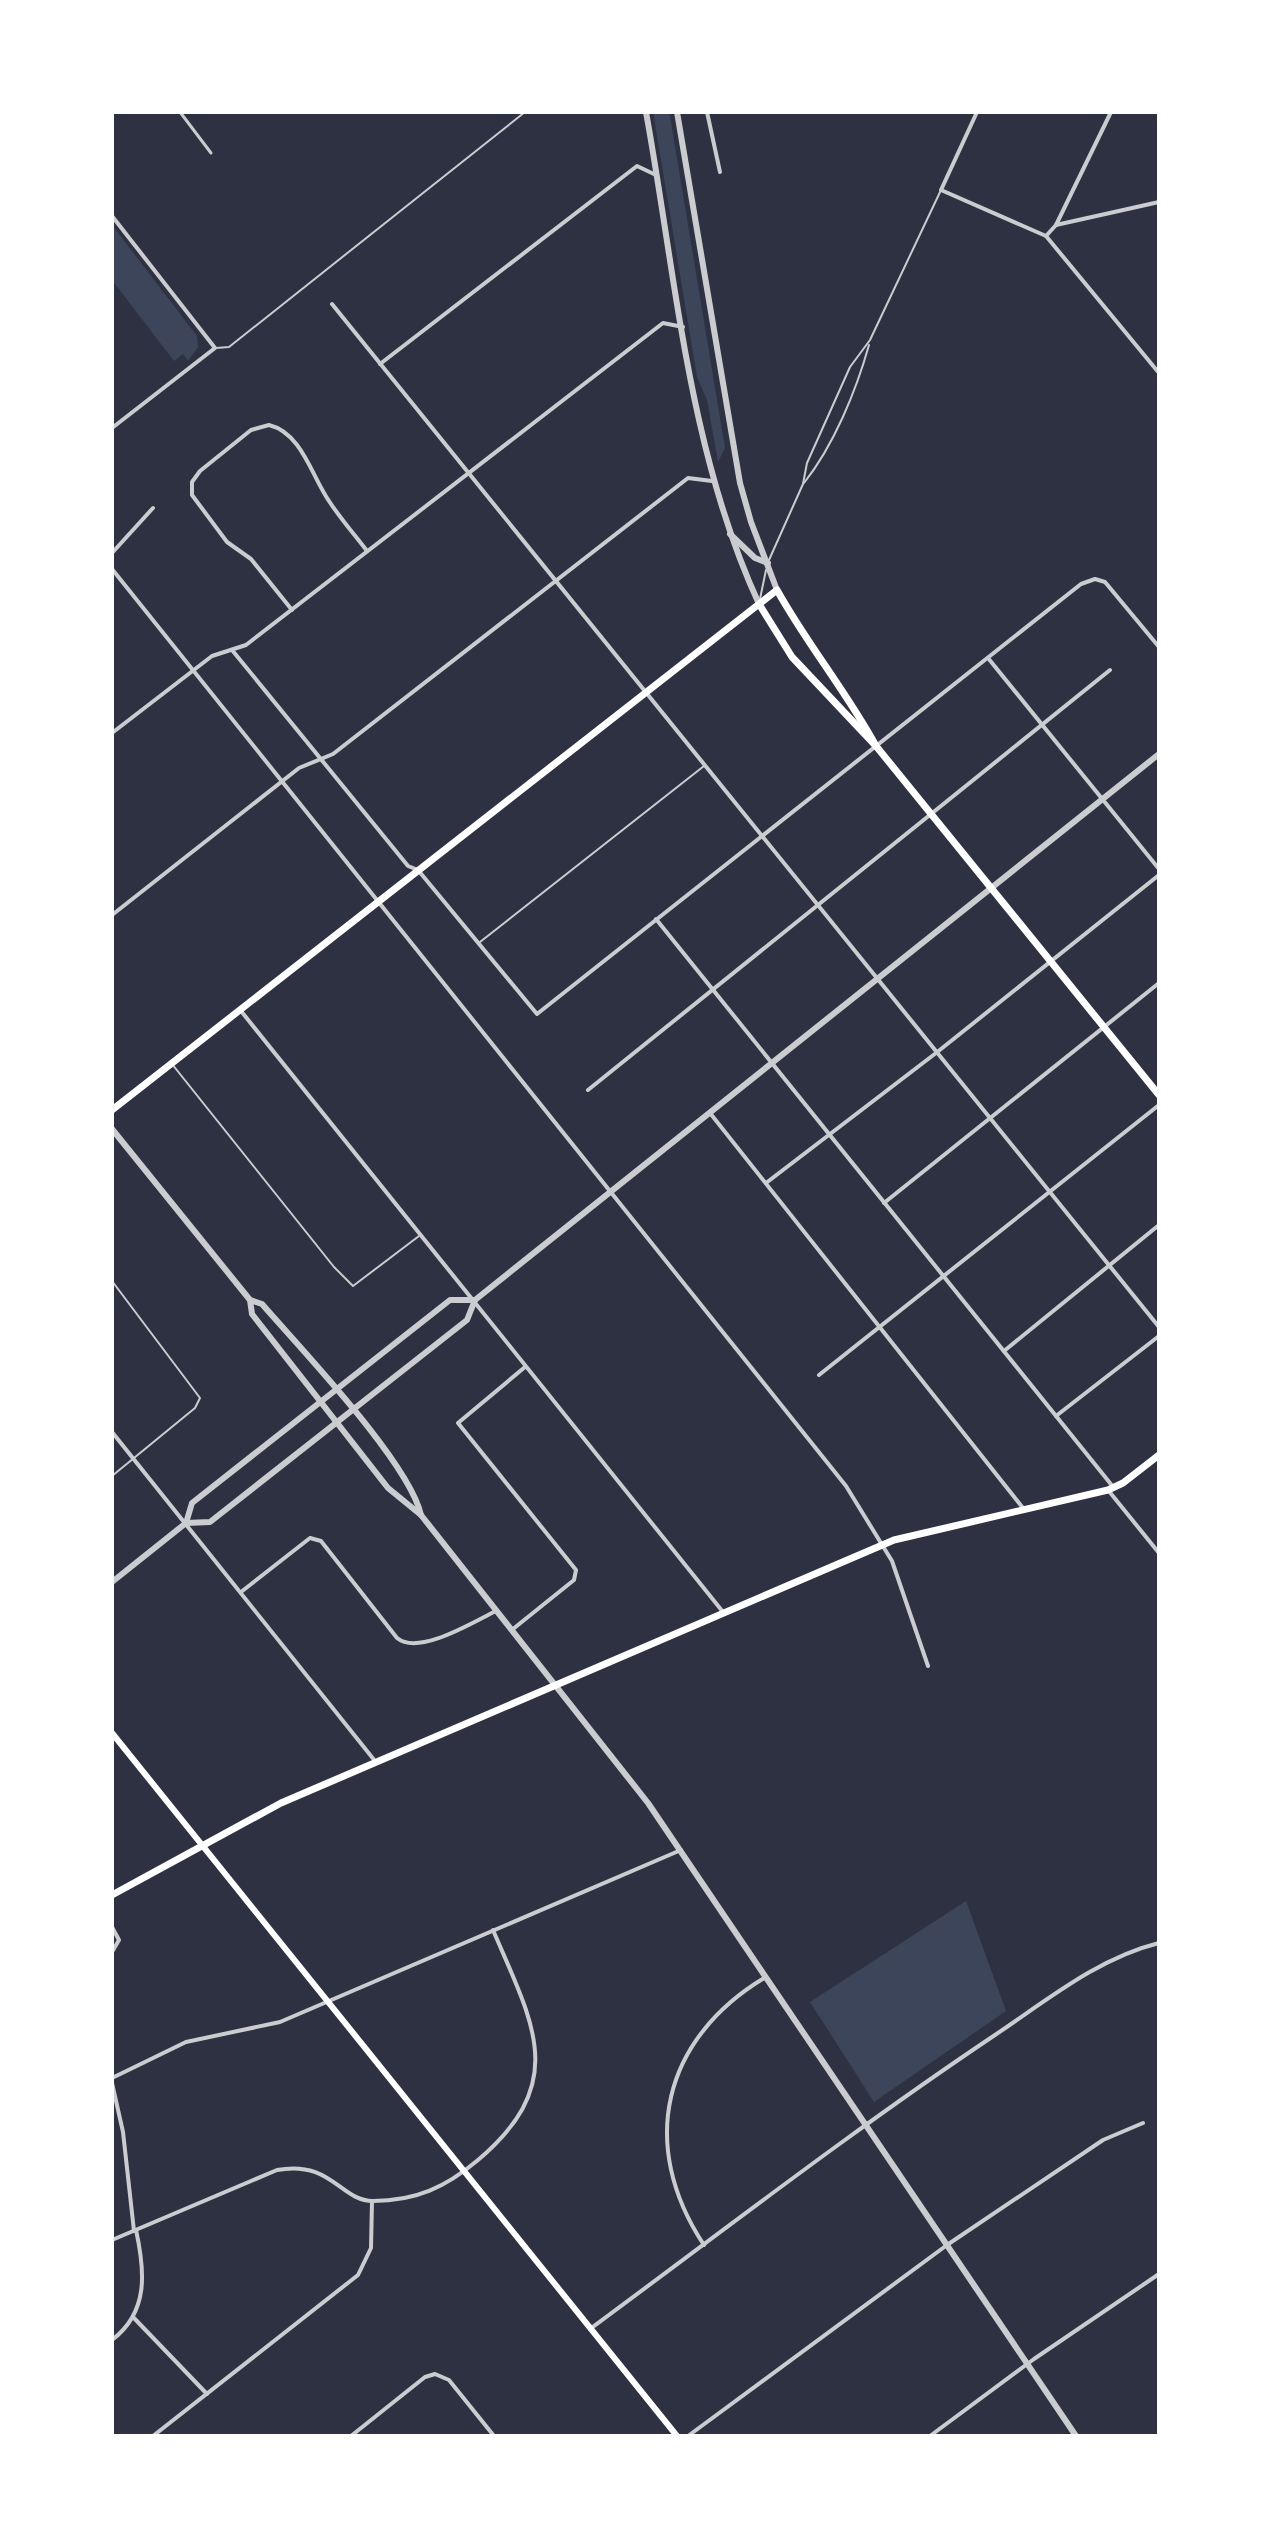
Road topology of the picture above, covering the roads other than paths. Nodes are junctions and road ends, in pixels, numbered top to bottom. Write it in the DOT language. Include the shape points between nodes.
graph roads {
  1 [pos="180,112"];
  2 [pos="525,112"];
  3 [pos="646,112"];
  4 [pos="677,112"];
  5 [pos="707,112"];
  6 [pos="977,112"];
  7 [pos="1111,112"];
  8 [pos="211,153"];
  9 [pos="720,172"];
  10 [pos="658,175"];
  11 [pos="941,190"];
  12 [pos="1159,202"];
  13 [pos="112,216"];
  14 [pos="1056,225"];
  15 [pos="1046,236"];
  16 [pos="332,304"];
  17 [pos="683,327"];
  18 [pos="870,340"];
  19 [pos="215,348"];
  20 [pos="380,364"];
  21 [pos="1159,373"];
  22 [pos="112,428"];
  23 [pos="467,472"];
  24 [pos="712,481"];
  25 [pos="803,484"];
  26 [pos="153,508"];
  27 [pos="727,532"];
  28 [pos="367,551"];
  29 [pos="112,553"];
  30 [pos="768,563"];
  31 [pos="112,569"];
  32 [pos="554,581"];
  33 [pos="777,590"];
  34 [pos="759,604"];
  35 [pos="292,610"];
  36 [pos="1159,647"];
  37 [pos="232,650"];
  38 [pos="988,658"];
  39 [pos="194,670"];
  40 [pos="1110,670"];
  41 [pos="645,692"];
  42 [pos="1041,725"];
  43 [pos="112,733"];
  44 [pos="876,746"];
  45 [pos="1159,754"];
  46 [pos="321,761"];
  47 [pos="704,766"];
  48 [pos="283,782"];
  49 [pos="1102,800"];
  50 [pos="930,813"];
  51 [pos="760,836"];
  52 [pos="418,870"];
  53 [pos="1159,872"];
  54 [pos="991,889"];
  55 [pos="378,902"];
  56 [pos="818,907"];
  57 [pos="112,915"];
  58 [pos="656,919"];
  59 [pos="479,943"];
  60 [pos="1050,961"];
  61 [pos="877,980"];
  62 [pos="1159,983"];
  63 [pos="714,991"];
  64 [pos="240,1010"];
  65 [pos="1104,1027"];
  66 [pos="936,1053"];
  67 [pos="772,1063"];
  68 [pos="172,1064"];
  69 [pos="588,1090"];
  70 [pos="1159,1095"];
  71 [pos="1159,1105"];
  72 [pos="112,1110"];
  73 [pos="710,1113"];
  74 [pos="990,1118"];
  75 [pos="112,1129"];
  76 [pos="829,1135"];
  77 [pos="766,1183"];
  78 [pos="1049,1192"];
  79 [pos="611,1193"];
  80 [pos="884,1203"];
  81 [pos="1159,1225"];
  82 [pos="420,1235"];
  83 [pos="1108,1265"];
  84 [pos="943,1276"];
  85 [pos="112,1281"];
  86 [pos="250,1300"];
  87 [pos="475,1300"];
  88 [pos="879,1327"];
  89 [pos="1159,1327"];
  90 [pos="1159,1336"];
  91 [pos="1004,1351"];
  92 [pos="526,1367"];
  93 [pos="819,1375"];
  94 [pos="336,1392"];
  95 [pos="320,1405"];
  96 [pos="353,1412"];
  97 [pos="1056,1416"];
  98 [pos="337,1425"];
  99 [pos="112,1432"];
  100 [pos="1159,1455"];
  101 [pos="134,1459"];
  102 [pos="112,1476"];
  103 [pos="1111,1489"];
  104 [pos="1023,1508"];
  105 [pos="421,1515"];
  106 [pos="186,1523"];
  107 [pos="883,1546"];
  108 [pos="1159,1553"];
  109 [pos="112,1582"];
  110 [pos="241,1592"];
  111 [pos="498,1610"];
  112 [pos="724,1614"];
  113 [pos="513,1629"];
  114 [pos="928,1666"];
  115 [pos="556,1686"];
  116 [pos="112,1733"];
  117 [pos="376,1763"];
  118 [pos="203,1847"];
  119 [pos="681,1850"];
  120 [pos="112,1895"];
  121 [pos="112,1927"];
  122 [pos="493,1930"];
  123 [pos="1159,1943"];
  124 [pos="112,1952"];
  125 [pos="766,1977"];
  126 [pos="328,2001"];
  127 [pos="112,2080"];
  128 [pos="1143,2123"];
  129 [pos="866,2125"];
  130 [pos="464,2172"];
  131 [pos="372,2201"];
  132 [pos="135,2231"];
  133 [pos="112,2240"];
  134 [pos="704,2245"];
  135 [pos="947,2245"];
  136 [pos="1159,2274"];
  137 [pos="133,2317"];
  138 [pos="590,2329"];
  139 [pos="112,2340"];
  140 [pos="1028,2364"];
  141 [pos="207,2394"];
  142 [pos="153,2436"];
  143 [pos="351,2436"];
  144 [pos="494,2436"];
  145 [pos="677,2436"];
  146 [pos="688,2436"];
  147 [pos="930,2436"];
  148 [pos="1076,2436"];
  1 -- 8 [label="street"];
  2 -- 19 [label="lane" via="229,347"];
  3 -- 10 [label="street"];
  4 -- 30 [label="street" via="740,483"];
  5 -- 9 [label="street"];
  6 -- 11 [label="street"];
  7 -- 14 [label="street"];
  10 -- 17 [label="street"];
  10 -- 20 [label="street" via="637,166"];
  11 -- 15 [label="street"];
  11 -- 18 [label="lane"];
  12 -- 14 [label="street"];
  13 -- 19 [label="street"];
  14 -- 15 [label="street"];
  15 -- 21 [label="street"];
  16 -- 20 [label="street"];
  17 -- 23 [label="street" via="663,323"];
  17 -- 24 [label="street"];
  18 -- 25 [label="lane" via="849,400"];
  18 -- 25 [label="lane" via="850,367 807,463"];
  19 -- 22 [label="street"];
  20 -- 23 [label="street"];
  23 -- 28 [label="street"];
  23 -- 32 [label="street"];
  24 -- 27 [label="street"];
  24 -- 32 [label="street" via="688,478"];
  25 -- 30 [label="lane"];
  26 -- 29 [label="street"];
  27 -- 30 [label="street"];
  27 -- 34 [label="street"];
  28 -- 35 [label="street"];
  28 -- 35 [label="street" via="281,429 256,427 221,454 195,477 193,500"];
  30 -- 33 [label="street"];
  30 -- 34 [label="lane"];
  31 -- 39 [label="street"];
  32 -- 41 [label="street"];
  32 -- 46 [label="street"];
  33 -- 34 [label="main road"];
  33 -- 44 [label="main road"];
  34 -- 41 [label="main road"];
  34 -- 44 [label="main road" via="792,657"];
  35 -- 37 [label="street"];
  36 -- 38 [label="street" via="1105,582 1095,579 1081,584"];
  37 -- 39 [label="street" via="217,653"];
  37 -- 46 [label="street"];
  38 -- 42 [label="street"];
  38 -- 44 [label="street"];
  39 -- 43 [label="street"];
  39 -- 48 [label="street"];
  40 -- 42 [label="street"];
  41 -- 47 [label="street"];
  41 -- 52 [label="main road"];
  42 -- 49 [label="street"];
  42 -- 50 [label="street"];
  44 -- 50 [label="main road"];
  44 -- 51 [label="street"];
  45 -- 49 [label="street"];
  46 -- 48 [label="street" via="304,765"];
  46 -- 52 [label="street" via="408,866"];
  47 -- 51 [label="street"];
  47 -- 59 [label="lane"];
  48 -- 55 [label="street"];
  48 -- 57 [label="street"];
  49 -- 53 [label="street"];
  49 -- 54 [label="street"];
  50 -- 54 [label="main road"];
  50 -- 56 [label="street"];
  51 -- 56 [label="street"];
  51 -- 58 [label="street"];
  52 -- 55 [label="main road"];
  52 -- 59 [label="street"];
  53 -- 60 [label="street"];
  54 -- 60 [label="main road"];
  54 -- 61 [label="street"];
  55 -- 64 [label="main road"];
  55 -- 79 [label="street"];
  56 -- 61 [label="street"];
  56 -- 63 [label="street"];
  58 -- 59 [label="street" via="537,1014"];
  58 -- 63 [label="street"];
  60 -- 65 [label="main road"];
  60 -- 66 [label="street"];
  61 -- 66 [label="street"];
  61 -- 67 [label="street"];
  62 -- 65 [label="street"];
  63 -- 67 [label="street"];
  63 -- 69 [label="street"];
  64 -- 68 [label="main road"];
  64 -- 82 [label="street"];
  65 -- 70 [label="main road"];
  65 -- 74 [label="street"];
  66 -- 74 [label="street"];
  66 -- 76 [label="street"];
  67 -- 73 [label="street"];
  67 -- 76 [label="street"];
  68 -- 72 [label="main road"];
  68 -- 82 [label="lane" via="353,1286"];
  71 -- 78 [label="street"];
  73 -- 77 [label="street"];
  73 -- 79 [label="street"];
  74 -- 78 [label="street"];
  74 -- 80 [label="street"];
  75 -- 86 [label="street"];
  76 -- 77 [label="street"];
  76 -- 80 [label="street"];
  77 -- 88 [label="street"];
  78 -- 83 [label="street"];
  78 -- 84 [label="street"];
  79 -- 87 [label="street"];
  79 -- 107 [label="street" via="846,1486"];
  80 -- 84 [label="street"];
  81 -- 83 [label="street"];
  82 -- 87 [label="street"];
  83 -- 89 [label="street"];
  83 -- 91 [label="street"];
  84 -- 88 [label="street"];
  84 -- 91 [label="street"];
  85 -- 101 [label="lane" via="200,1398"];
  86 -- 94 [label="street" via="262,1304"];
  86 -- 95 [label="street" via="252,1314 269,1340"];
  87 -- 92 [label="street"];
  87 -- 94 [label="street" via="450,1300"];
  87 -- 96 [label="street" via="467,1320"];
  88 -- 93 [label="street"];
  88 -- 104 [label="street"];
  90 -- 97 [label="street"];
  91 -- 97 [label="street"];
  92 -- 112 [label="street"];
  92 -- 113 [label="street" via="458,1423 576,1570 574,1580"];
  94 -- 95 [label="street"];
  94 -- 96 [label="street"];
  95 -- 98 [label="street"];
  95 -- 106 [label="street" via="192,1503"];
  96 -- 98 [label="street"];
  96 -- 105 [label="street" via="405,1477"];
  97 -- 103 [label="street"];
  98 -- 105 [label="street" via="388,1488"];
  98 -- 106 [label="street" via="210,1522"];
  99 -- 101 [label="street"];
  100 -- 103 [label="main road"];
  101 -- 102 [label="lane"];
  101 -- 106 [label="street"];
  103 -- 104 [label="main road"];
  103 -- 108 [label="street"];
  104 -- 107 [label="main road"];
  105 -- 111 [label="street"];
  106 -- 109 [label="street"];
  106 -- 110 [label="street"];
  107 -- 112 [label="main road"];
  107 -- 114 [label="street"];
  110 -- 111 [label="street" via="310,1538 321,1541 406,1644 422,1644"];
  110 -- 117 [label="street"];
  111 -- 113 [label="street"];
  112 -- 115 [label="main road"];
  113 -- 115 [label="street"];
  115 -- 117 [label="main road"];
  115 -- 119 [label="street"];
  116 -- 118 [label="main road"];
  117 -- 118 [label="main road" via="281,1803"];
  118 -- 120 [label="main road"];
  118 -- 126 [label="main road"];
  119 -- 122 [label="street"];
  119 -- 125 [label="street"];
  121 -- 124 [label="street" via="119,1940"];
  122 -- 126 [label="street"];
  122 -- 130 [label="street" via="531,2019 535,2070 515,2123"];
  123 -- 129 [label="street" via="1089,1973"];
  125 -- 129 [label="street"];
  125 -- 134 [label="street" via="732,1999 703,2028 683,2061 671,2096 666,2132 670,2170 682,2208"];
  126 -- 127 [label="street" via="263,2027 186,2042"];
  126 -- 130 [label="main road"];
  127 -- 132 [label="street"];
  128 -- 135 [label="street" via="1103,2140"];
  129 -- 134 [label="street"];
  129 -- 135 [label="street"];
  130 -- 131 [label="street" via="434,2191"];
  130 -- 138 [label="main road"];
  131 -- 132 [label="street" via="319,2172 287,2168"];
  131 -- 141 [label="street" via="371,2248 358,2275"];
  132 -- 133 [label="street"];
  132 -- 137 [label="street" via="144,2278"];
  134 -- 138 [label="street"];
  135 -- 140 [label="street"];
  135 -- 146 [label="street"];
  136 -- 140 [label="street"];
  137 -- 139 [label="street"];
  137 -- 141 [label="street"];
  138 -- 145 [label="main road"];
  140 -- 147 [label="street"];
  140 -- 148 [label="street"];
  141 -- 142 [label="street"];
  143 -- 144 [label="street" via="435,2374 449,2380"];
}
